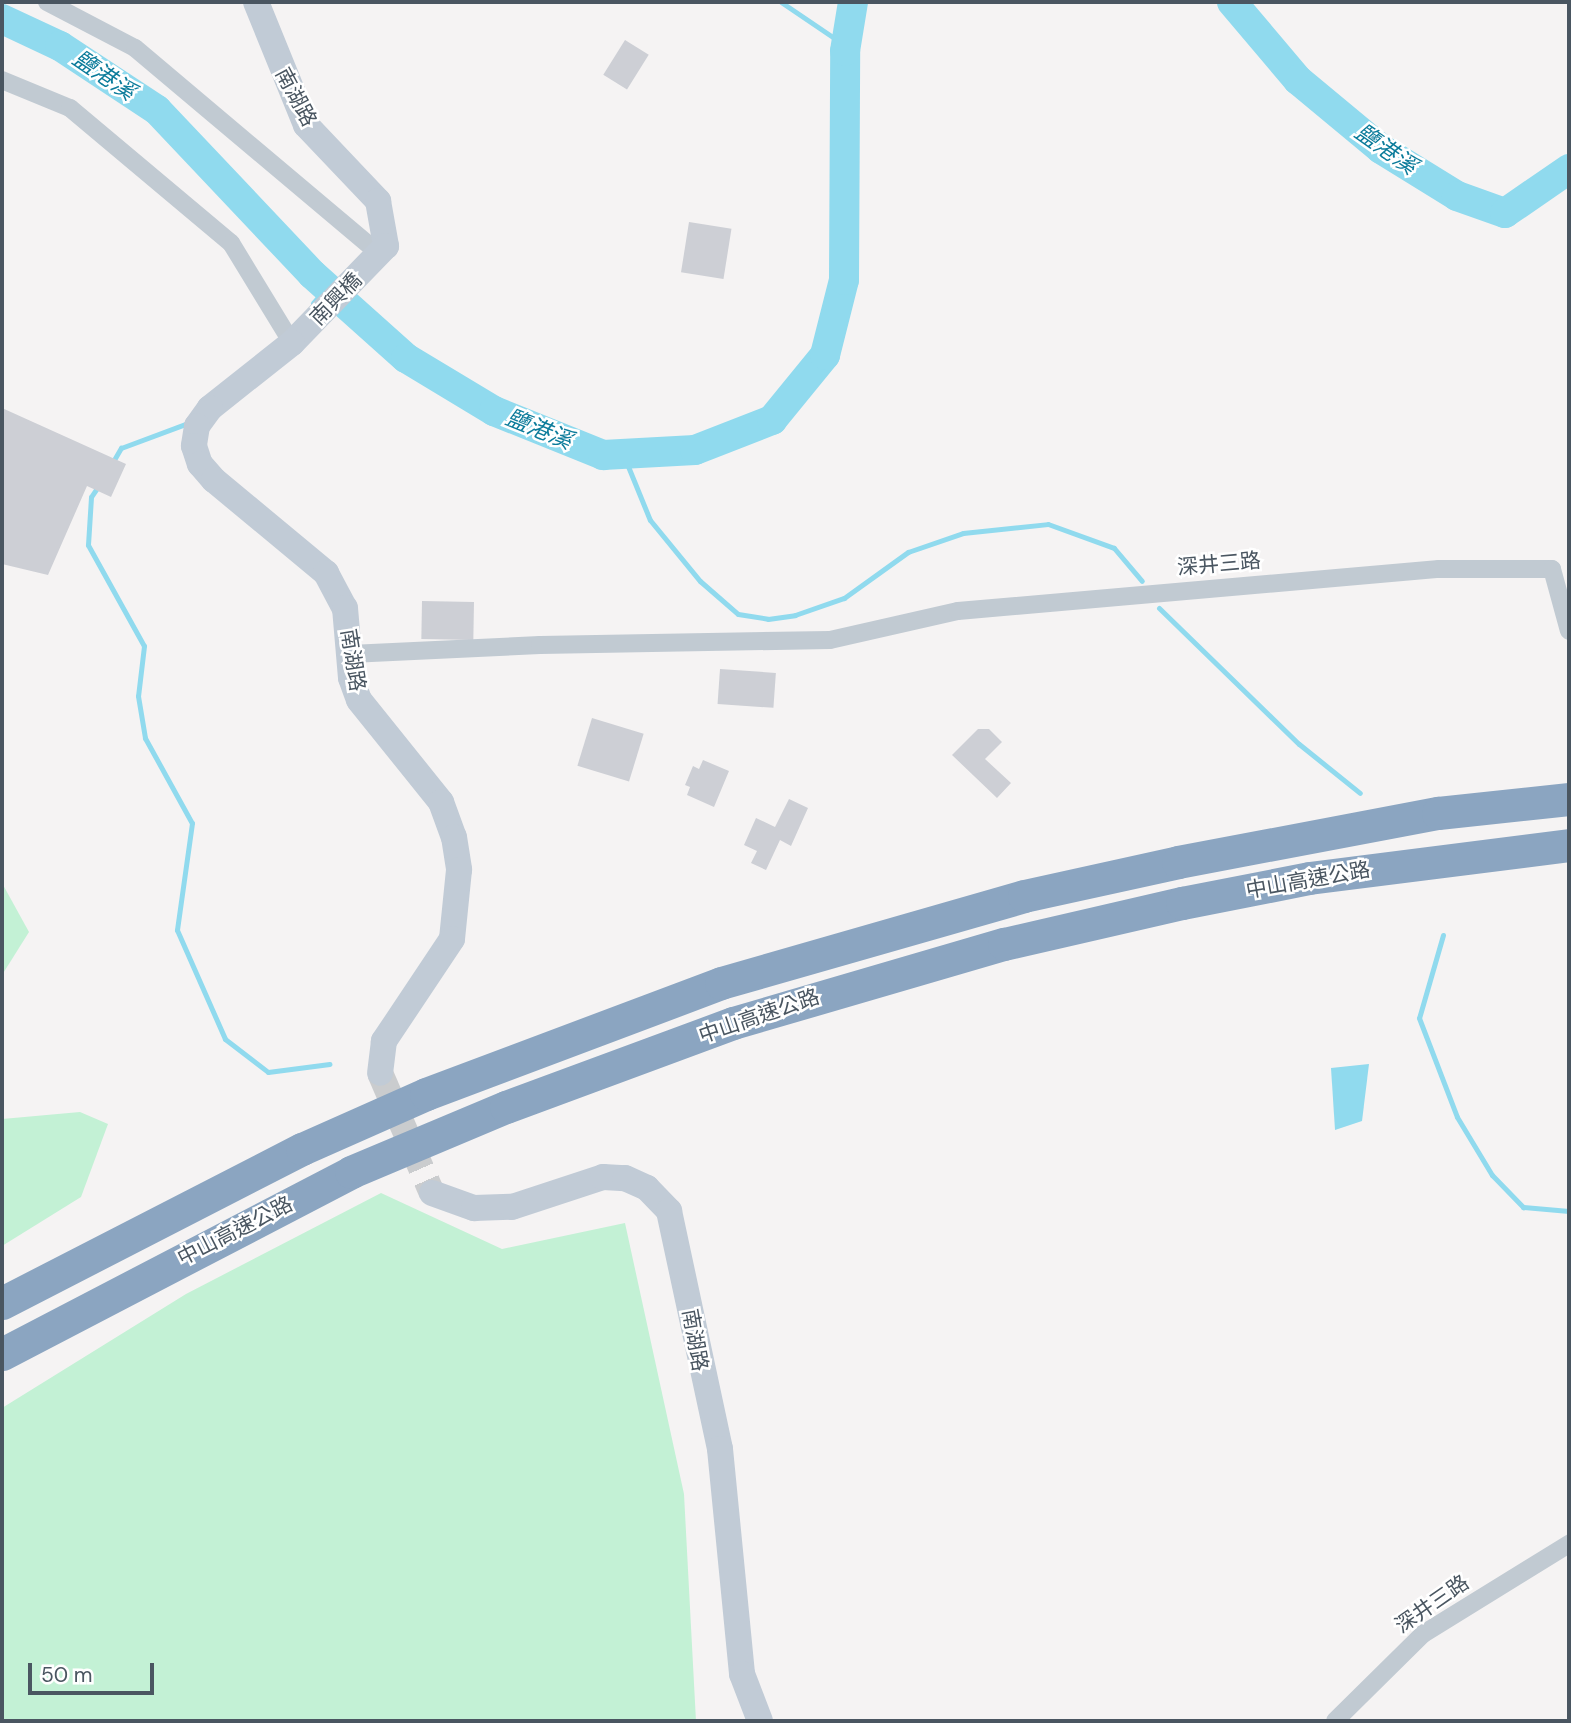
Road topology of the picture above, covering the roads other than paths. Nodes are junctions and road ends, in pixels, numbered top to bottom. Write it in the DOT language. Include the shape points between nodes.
graph roads {
  1 [pos="47,2"];
  2 [pos="256,2"];
  3 [pos="2,80"];
  4 [pos="380,254"];
  5 [pos="292,343"];
  6 [pos="1569,631"];
  7 [pos="350,654"];
  8 [pos="1569,799"];
  9 [pos="1569,845"];
  10 [pos="380,1073"];
  11 [pos="432,1193"];
  12 [pos="2,1303"];
  13 [pos="2,1354"];
  14 [pos="1567,1550"];
  15 [pos="760,1721"];
  16 [pos="1335,1721"];
  1 -- 4 [label="street" via="135,48"];
  2 -- 4 [label="street, 南湖路" via="306,125 378,201 386,246"];
  3 -- 5 [label="street" via="70,108 231,243"];
  4 -- 5 [label="street, 南興橋"];
  5 -- 7 [label="street, 南湖路" via="210,408 197,426 194,446 200,464 214,480 326,573 345,608"];
  6 -- 7 [label="street, 深井三路" via="1552,569 1439,569 958,611 830,640"];
  7 -- 10 [label="street, 南湖路" via="359,700 442,802 459,870 452,939 384,1041"];
  8 -- 12 [label="highway, 中山高速公路" via="1425,816 1178,862 1024,896 722,983 426,1094 302,1149"];
  9 -- 13 [label="highway, 中山高速公路" via="1322,876 1182,904 991,948 733,1023 506,1107 351,1172"];
  11 -- 15 [label="street, 南湖路" via="474,1208 512,1207 603,1177 625,1178 647,1188 669,1211 720,1449 742,1674"];
  14 -- 16 [label="street, 深井三路" via="1531,1565 1423,1634"];
}
